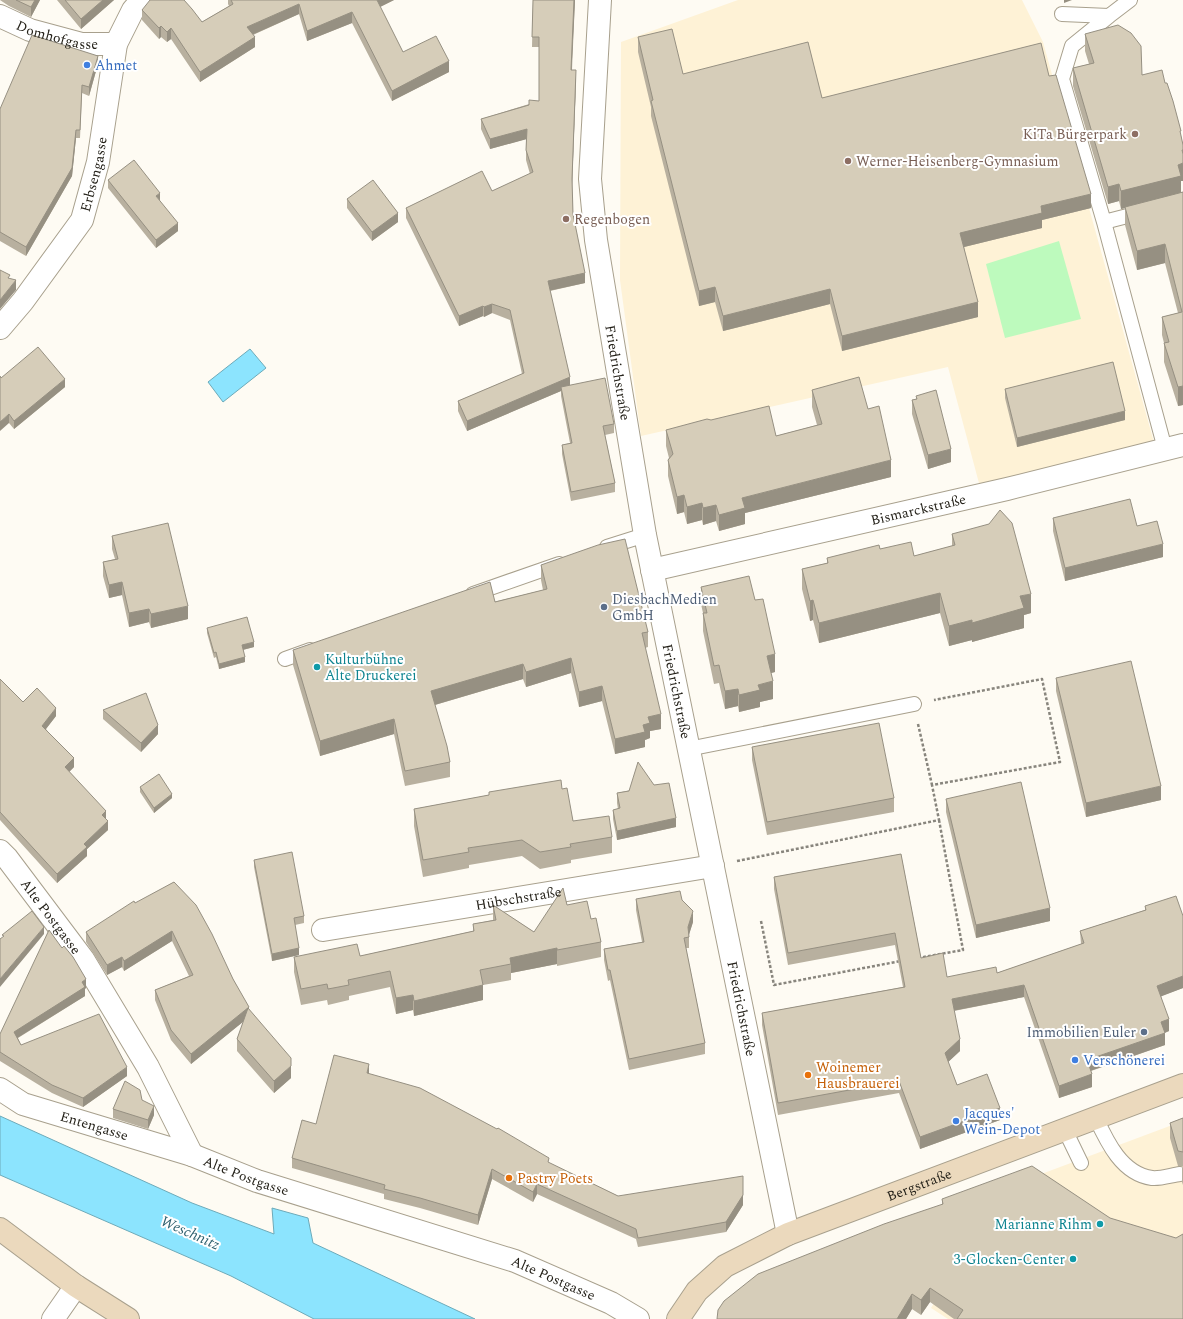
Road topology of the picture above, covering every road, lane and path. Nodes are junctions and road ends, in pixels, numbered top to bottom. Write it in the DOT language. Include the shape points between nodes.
graph roads {
  1 [pos="142,0"];
  2 [pos="600,0"];
  3 [pos="1130,0"];
  4 [pos="1062,14"];
  5 [pos="0,16"];
  6 [pos="1109,16"];
  7 [pos="116,44"];
  8 [pos="1155,209"];
  9 [pos="1104,222"];
  10 [pos="0,328"];
  11 [pos="1174,447"];
  12 [pos="645,534"];
  13 [pos="592,553"];
  14 [pos="570,560"];
  15 [pos="652,570"];
  16 [pos="457,599"];
  17 [pos="322,646"];
  18 [pos="285,658"];
  19 [pos="914,704"];
  20 [pos="688,749"];
  21 [pos="932,785"];
  22 [pos="939,820"];
  23 [pos="0,851"];
  24 [pos="713,866"];
  25 [pos="761,921"];
  26 [pos="323,930"];
  27 [pos="916,958"];
  28 [pos="908,960"];
  29 [pos="1183,1086"];
  30 [pos="0,1089"];
  31 [pos="1096,1118"];
  32 [pos="1066,1130"];
  33 [pos="192,1155"];
  34 [pos="1081,1163"];
  35 [pos="1180,1174"];
  36 [pos="0,1229"];
  37 [pos="788,1234"];
  38 [pos="76,1286"];
  39 [pos="52,1319"];
  40 [pos="128,1319"];
  41 [pos="638,1319"];
  42 [pos="678,1319"];
  1 -- 7 [label="street, Erbsengasse" via="132,10"];
  2 -- 12 [label="street, Friedrichstraße" via="590,179 596,240"];
  3 -- 6 [label="lane"];
  4 -- 6 [label="lane"];
  5 -- 7 [label="street, Domhofgasse" via="30,30 82,44"];
  6 -- 9 [label="lane" via="1072,46 1062,80"];
  7 -- 10 [label="street, Erbsengasse" via="98,162 82,220 24,301"];
  8 -- 9 [label="lane"];
  9 -- 11 [label="lane"];
  11 -- 15 [label="street, Bismarckstraße" via="1007,489"];
  12 -- 13 [label="lane"];
  12 -- 15 [label="street, Friedrichstraße"];
  14 -- 16 [label="lane"];
  15 -- 20 [label="street, Friedrichstraße"];
  17 -- 18 [label="lane"];
  19 -- 20 [label="lane"];
  19 -- 21 [label="path"];
  19 -- 21 [label="path" via="1042,679 1060,762"];
  20 -- 24 [label="street, Friedrichstraße"];
  21 -- 22 [label="path"];
  22 -- 24 [label="path"];
  22 -- 27 [label="path" via="963,950"];
  23 -- 33 [label="street, Alte Postgasse" via="83,959 148,1067"];
  24 -- 26 [label="street, Hübschstraße"];
  24 -- 37 [label="street, Friedrichstraße"];
  25 -- 28 [label="path" via="774,984"];
  29 -- 31 [label="main road, Bergstraße"];
  30 -- 33 [label="street, Entengasse" via="23,1104"];
  31 -- 32 [label="main road, Bergstraße"];
  31 -- 35 [label="lane" via="1106,1140 1119,1158 1136,1173 1153,1178"];
  32 -- 34 [label="lane"];
  32 -- 37 [label="main road, Bergstraße"];
  33 -- 41 [label="street, Alte Postgasse" via="257,1181 515,1261 611,1302"];
  36 -- 38 [label="main road"];
  37 -- 42 [label="main road, Bergstraße" via="725,1266 697,1291"];
  38 -- 39 [label="street"];
  38 -- 40 [label="main road"];
}
